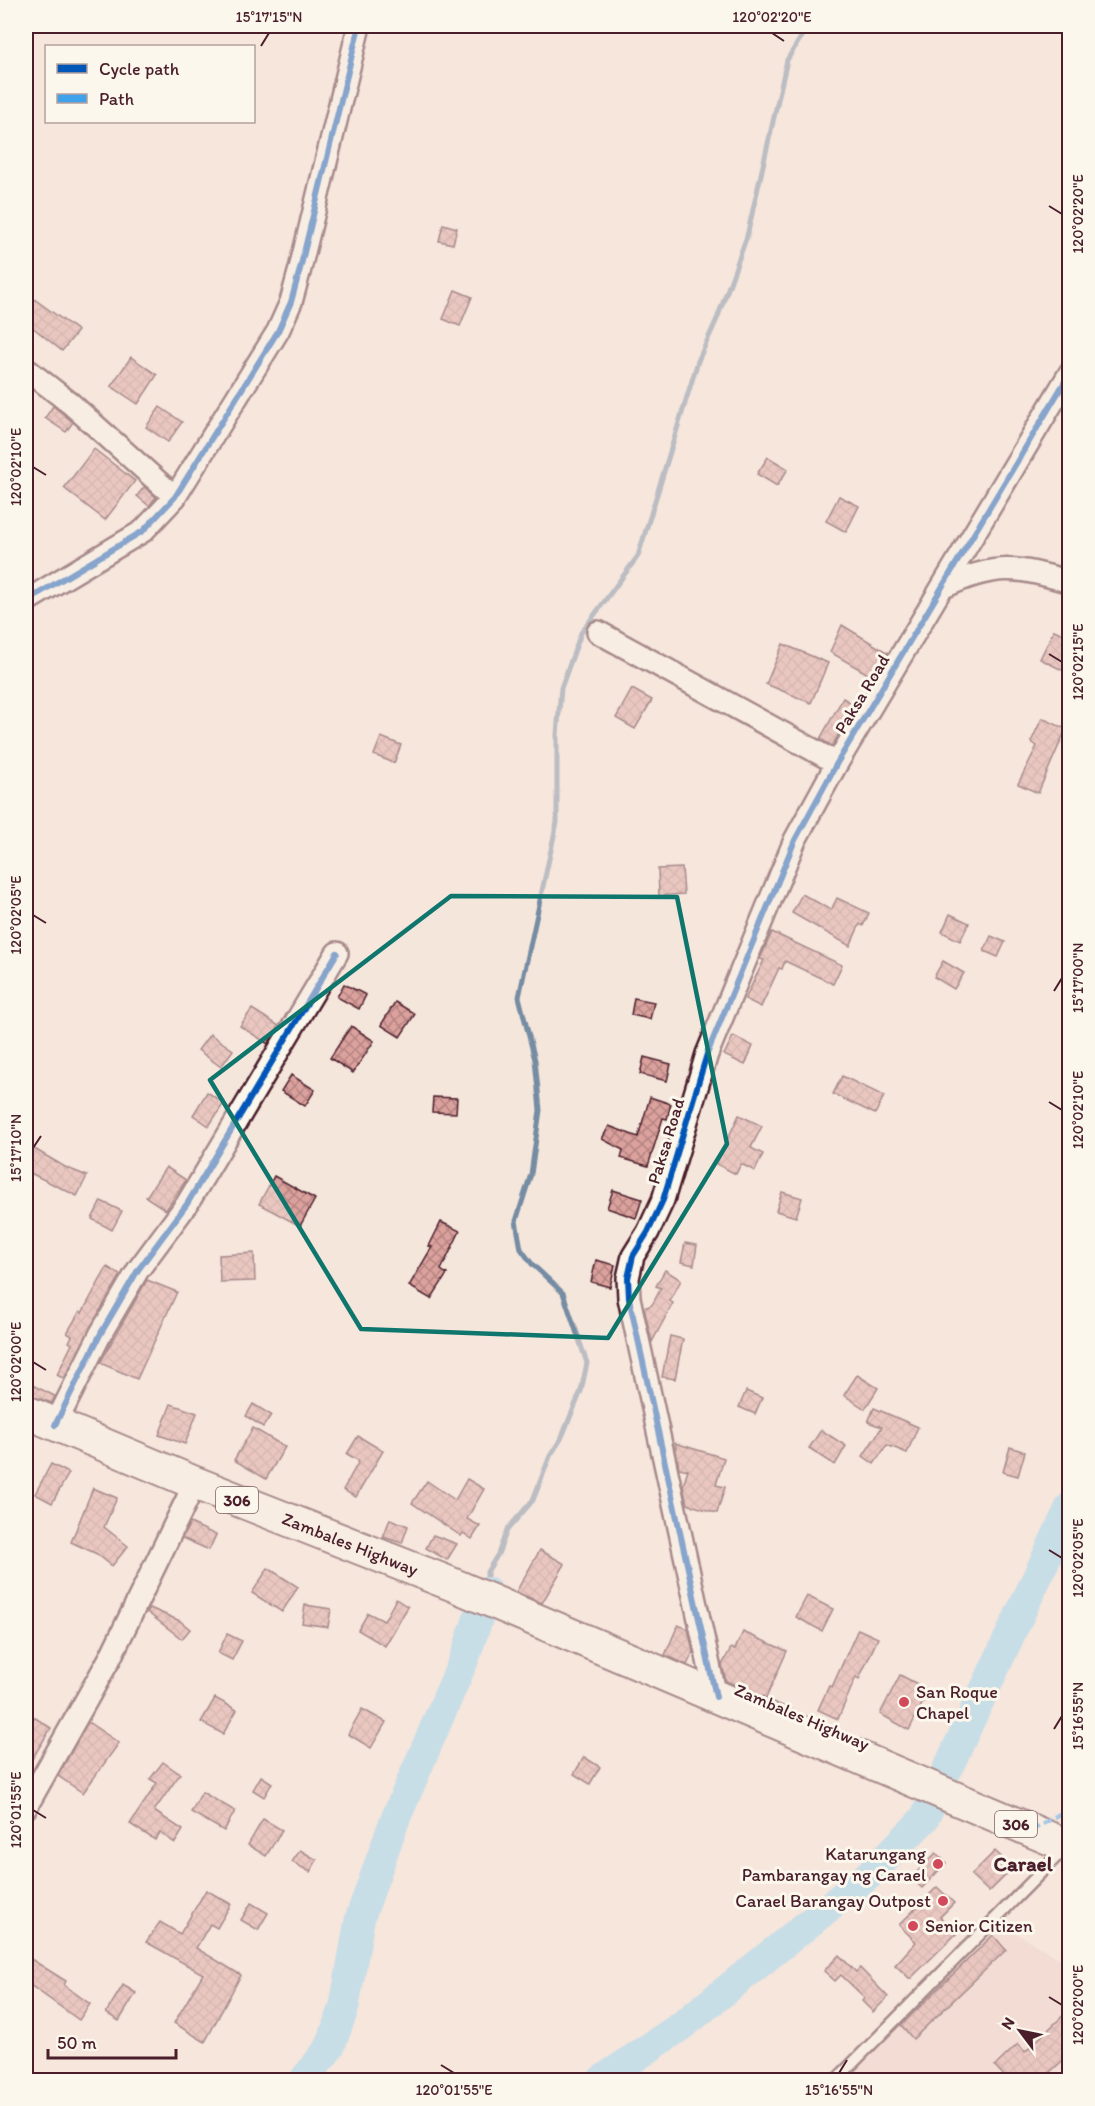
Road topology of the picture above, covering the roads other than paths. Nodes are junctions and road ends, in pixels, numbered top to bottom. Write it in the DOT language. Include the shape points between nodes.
graph roads {
  1 [pos="359,26"];
  2 [pos="26,369"];
  3 [pos="1070,373"];
  4 [pos="175,496"];
  5 [pos="1070,582"];
  6 [pos="944,587"];
  7 [pos="26,601"];
  8 [pos="598,632"];
  9 [pos="837,763"];
  10 [pos="337,953"];
  11 [pos="26,1412"];
  12 [pos="55,1425"];
  13 [pos="195,1483"];
  14 [pos="716,1697"];
  15 [pos="26,1806"];
  16 [pos="1068,1847"];
  17 [pos="836,2080"];
  1 -- 4 [label="street" via="291,302 278,331"];
  2 -- 4 [label="street"];
  3 -- 6 [label="street, Paksa Road"];
  4 -- 7 [label="street" via="143,531"];
  5 -- 6 [label="street" via="1005,569 976,572"];
  6 -- 9 [label="street, Paksa Road"];
  8 -- 9 [label="street"];
  9 -- 14 [label="street, Paksa Road" via="795,840 707,1054 663,1200 633,1256 628,1278"];
  10 -- 12 [label="street" via="187,1204 138,1270"];
  11 -- 12 [label="main road, Zambales Highway / 306"];
  12 -- 13 [label="main road, Zambales Highway / 306"];
  13 -- 14 [label="main road, Zambales Highway / 306" via="449,1583"];
  13 -- 15 [label="street" via="110,1658"];
  14 -- 16 [label="main road, Zambales Highway / 306"];
  16 -- 17 [label="lane"];
}
